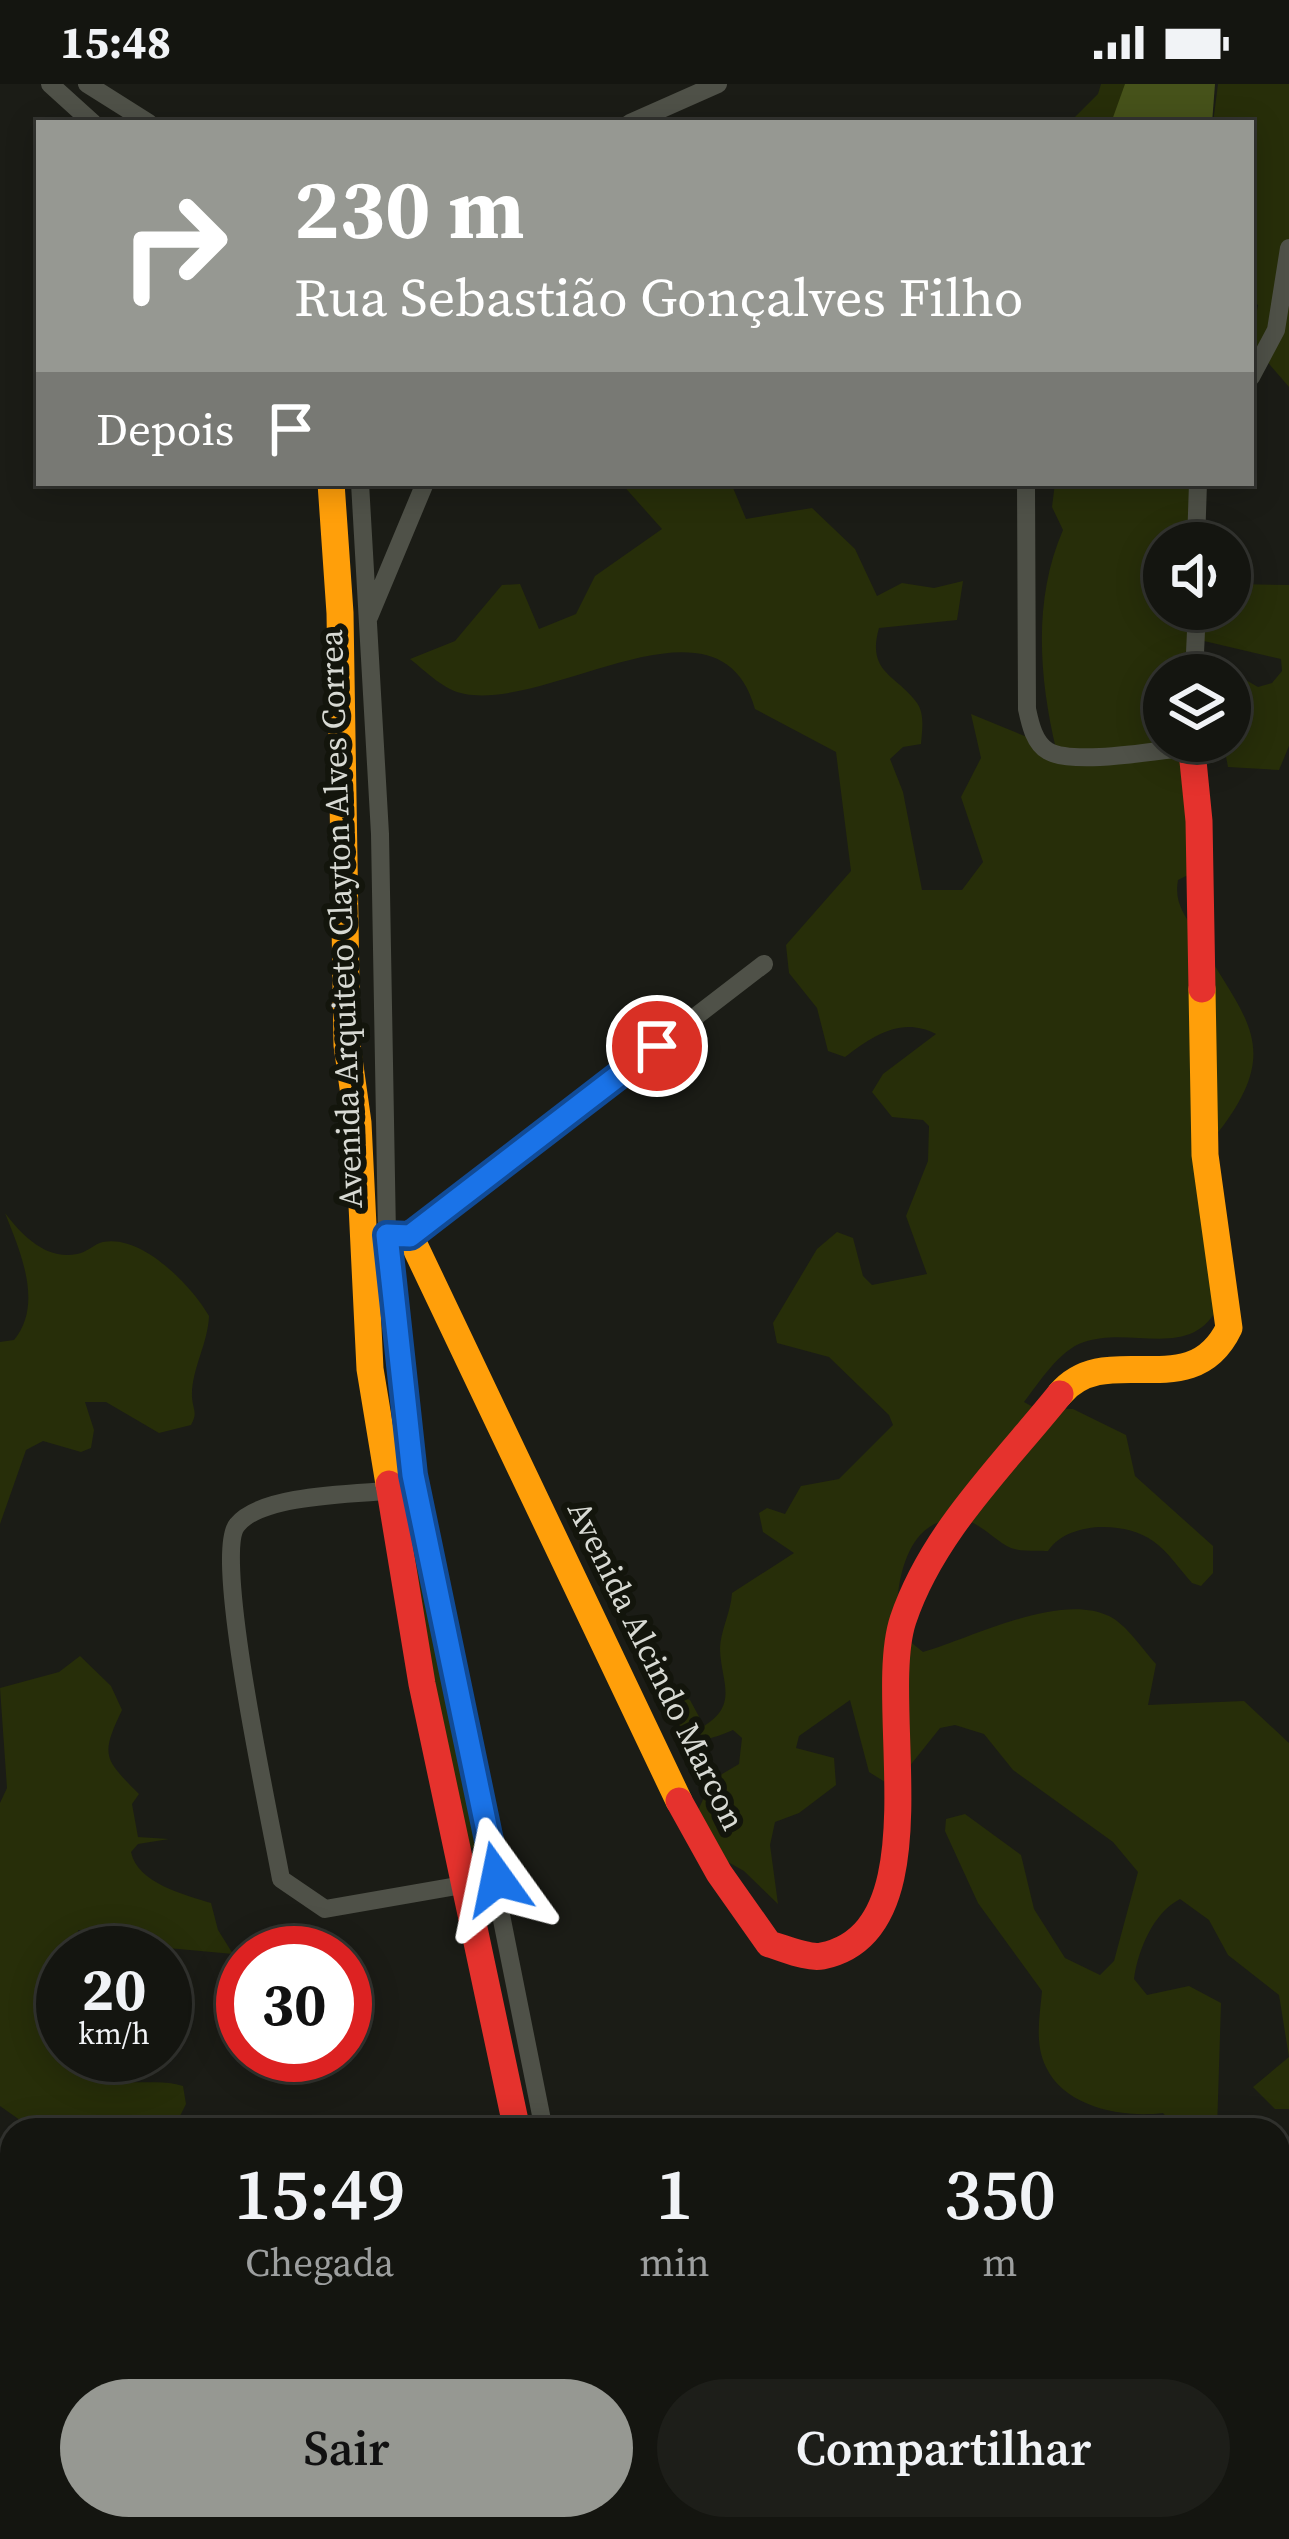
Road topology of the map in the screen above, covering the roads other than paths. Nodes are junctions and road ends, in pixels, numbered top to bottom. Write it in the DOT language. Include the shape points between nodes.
graph roads {
  1 [pos="50,84"];
  2 [pos="87,84"];
  3 [pos="718,84"];
  4 [pos="90,120"];
  5 [pos="144,120"];
  6 [pos="637,120"];
  7 [pos="1289,248"];
  8 [pos="1254,370"];
  9 [pos="331,486"];
  10 [pos="360,486"];
  11 [pos="424,486"];
  12 [pos="1026,486"];
  13 [pos="1198,486"];
  14 [pos="1197,522"];
  15 [pos="367,621"];
  16 [pos="1143,749"];
  17 [pos="1193,762"];
  18 [pos="764,964"];
  19 [pos="347,1045"];
  20 [pos="383,1045"];
  21 [pos="371,1121"];
  22 [pos="387,1236"];
  23 [pos="388,1491"];
  24 [pos="497,1879"];
  25 [pos="463,1885"];
  26 [pos="514,2118"];
  27 [pos="542,2118"];
  1 -- 4 [label="street"];
  2 -- 5 [label="street"];
  3 -- 6 [label="street"];
  7 -- 8 [label="street" via="1276,330"];
  9 -- 19 [label="street, Avenida Arquiteto Clayton Alves Correa"];
  10 -- 15 [label="street, Avenida Arquiteto Clayton Alves Correa"];
  11 -- 15 [label="street"];
  12 -- 16 [label="street" via="1027,709 1036,737 1046,750 1070,757"];
  13 -- 14 [label="street"];
  15 -- 20 [label="street, Avenida Arquiteto Clayton Alves Correa"];
  17 -- 22 [label="street, Avenida Alcindo Marcon" via="1205,1155 1229,1328 1220,1349 1182,1371 1108,1370 1066,1387 932,1553 902,1623 895,1665 896,1863 874,1922 854,1941 820,1957 770,1944 719,1873"];
  18 -- 22 [label="street"];
  19 -- 20 [label="street"];
  19 -- 21 [label="street, Avenida Arquiteto Clayton Alves Correa"];
  20 -- 21 [label="street, Avenida Arquiteto Clayton Alves Correa"];
  21 -- 22 [label="street, Avenida Arquiteto Clayton Alves Correa"];
  22 -- 23 [label="street, Avenida Arquiteto Clayton Alves Correa" via="370,1369"];
  22 -- 24 [label="street, Avenida Arquiteto Clayton Alves Correa" via="413,1475"];
  23 -- 25 [label="street, Avenida Arquiteto Clayton Alves Correa"];
  23 -- 25 [label="street" via="253,1512 230,1540 235,1616 281,1879 325,1909"];
  24 -- 25 [label="street"];
  24 -- 27 [label="street, Avenida Arquiteto Clayton Alves Correa"];
  25 -- 26 [label="street, Avenida Arquiteto Clayton Alves Correa"];
}
